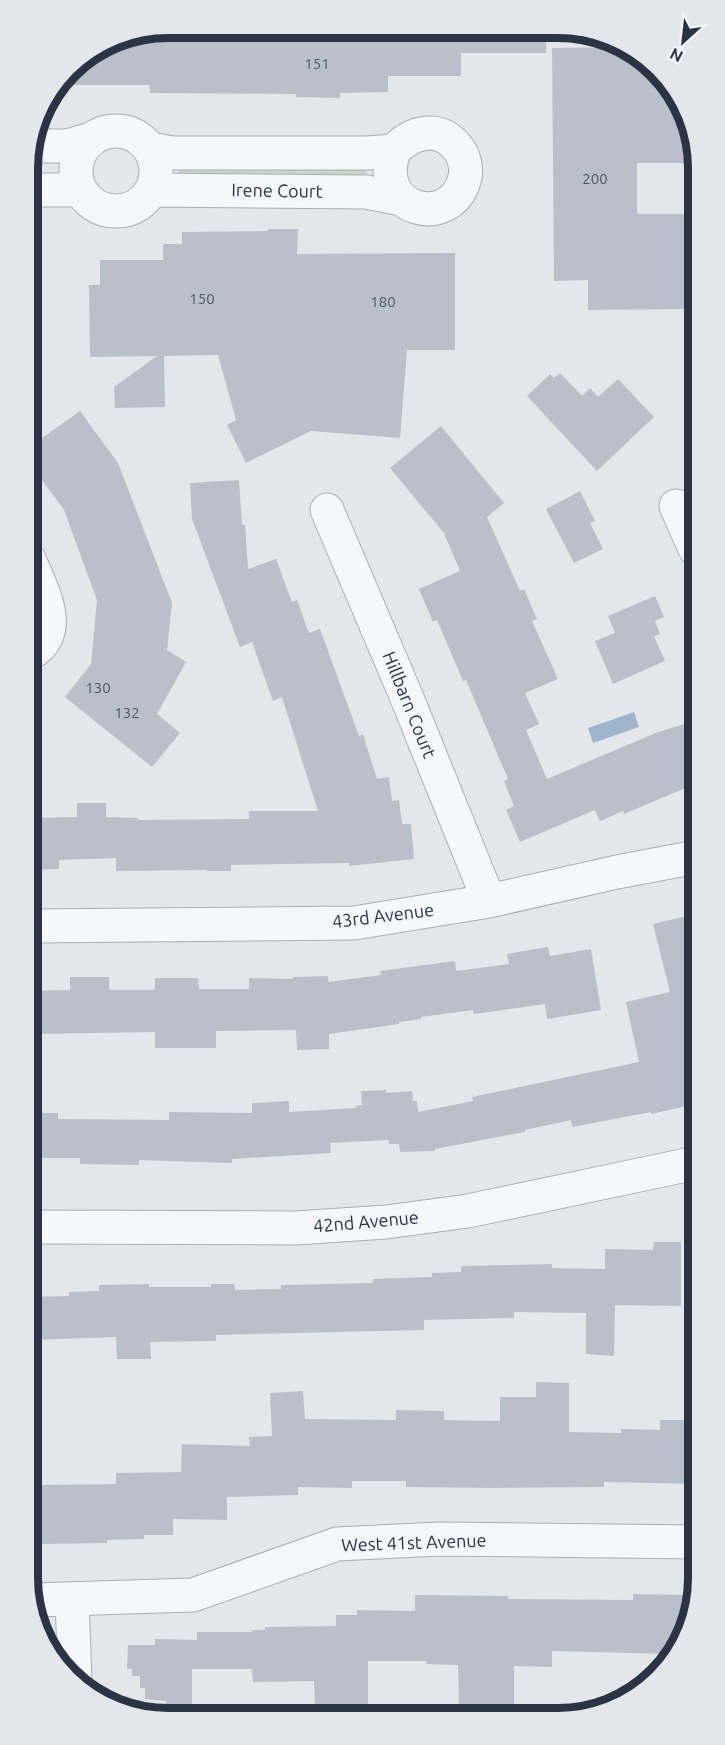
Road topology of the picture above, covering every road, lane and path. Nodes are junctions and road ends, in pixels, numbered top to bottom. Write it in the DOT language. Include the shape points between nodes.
graph roads {
  1 [pos="91,139"];
  2 [pos="40,146"];
  3 [pos="150,149"];
  4 [pos="394,151"];
  5 [pos="38,190"];
  6 [pos="80,190"];
  7 [pos="152,190"];
  8 [pos="402,199"];
  9 [pos="676,506"];
  10 [pos="327,510"];
  11 [pos="688,534"];
  12 [pos="38,583"];
  13 [pos="38,648"];
  14 [pos="688,859"];
  15 [pos="489,901"];
  16 [pos="38,926"];
  17 [pos="687,1165"];
  18 [pos="38,1227"];
  19 [pos="687,1542"];
  20 [pos="40,1600"];
  21 [pos="72,1600"];
  22 [pos="75,1668"];
  1 -- 2 [label="street" via="67,146"];
  1 -- 3 [label="street" via="102,133 129,133"];
  1 -- 6 [label="street" via="76,161 75,176"];
  3 -- 4 [label="street, Irene Court" via="172,153"];
  3 -- 7 [label="street" via="156,176"];
  4 -- 8 [label="street" via="390,176"];
  4 -- 8 [label="street, Irene Court" via="415,134 428,132 452,141 465,161 463,185 447,204 424,209"];
  5 -- 6 [label="street"];
  6 -- 7 [label="street" via="102,209 116,212 130,209"];
  7 -- 8 [label="street, Irene Court" via="366,192"];
  9 -- 11 [label="street"];
  10 -- 15 [label="street, Hillbarn Court"];
  12 -- 13 [label="street" via="50,616 49,631"];
  14 -- 15 [label="street, 43rd Avenue"];
  15 -- 16 [label="street, 43rd Avenue" via="354,923"];
  17 -- 18 [label="street, 42nd Avenue" via="468,1211 386,1222 296,1228"];
  19 -- 21 [label="street, West 41st Avenue" via="439,1539 337,1544 193,1595"];
  20 -- 21 [label="street, West 41st Avenue"];
  21 -- 22 [label="street"];
}
